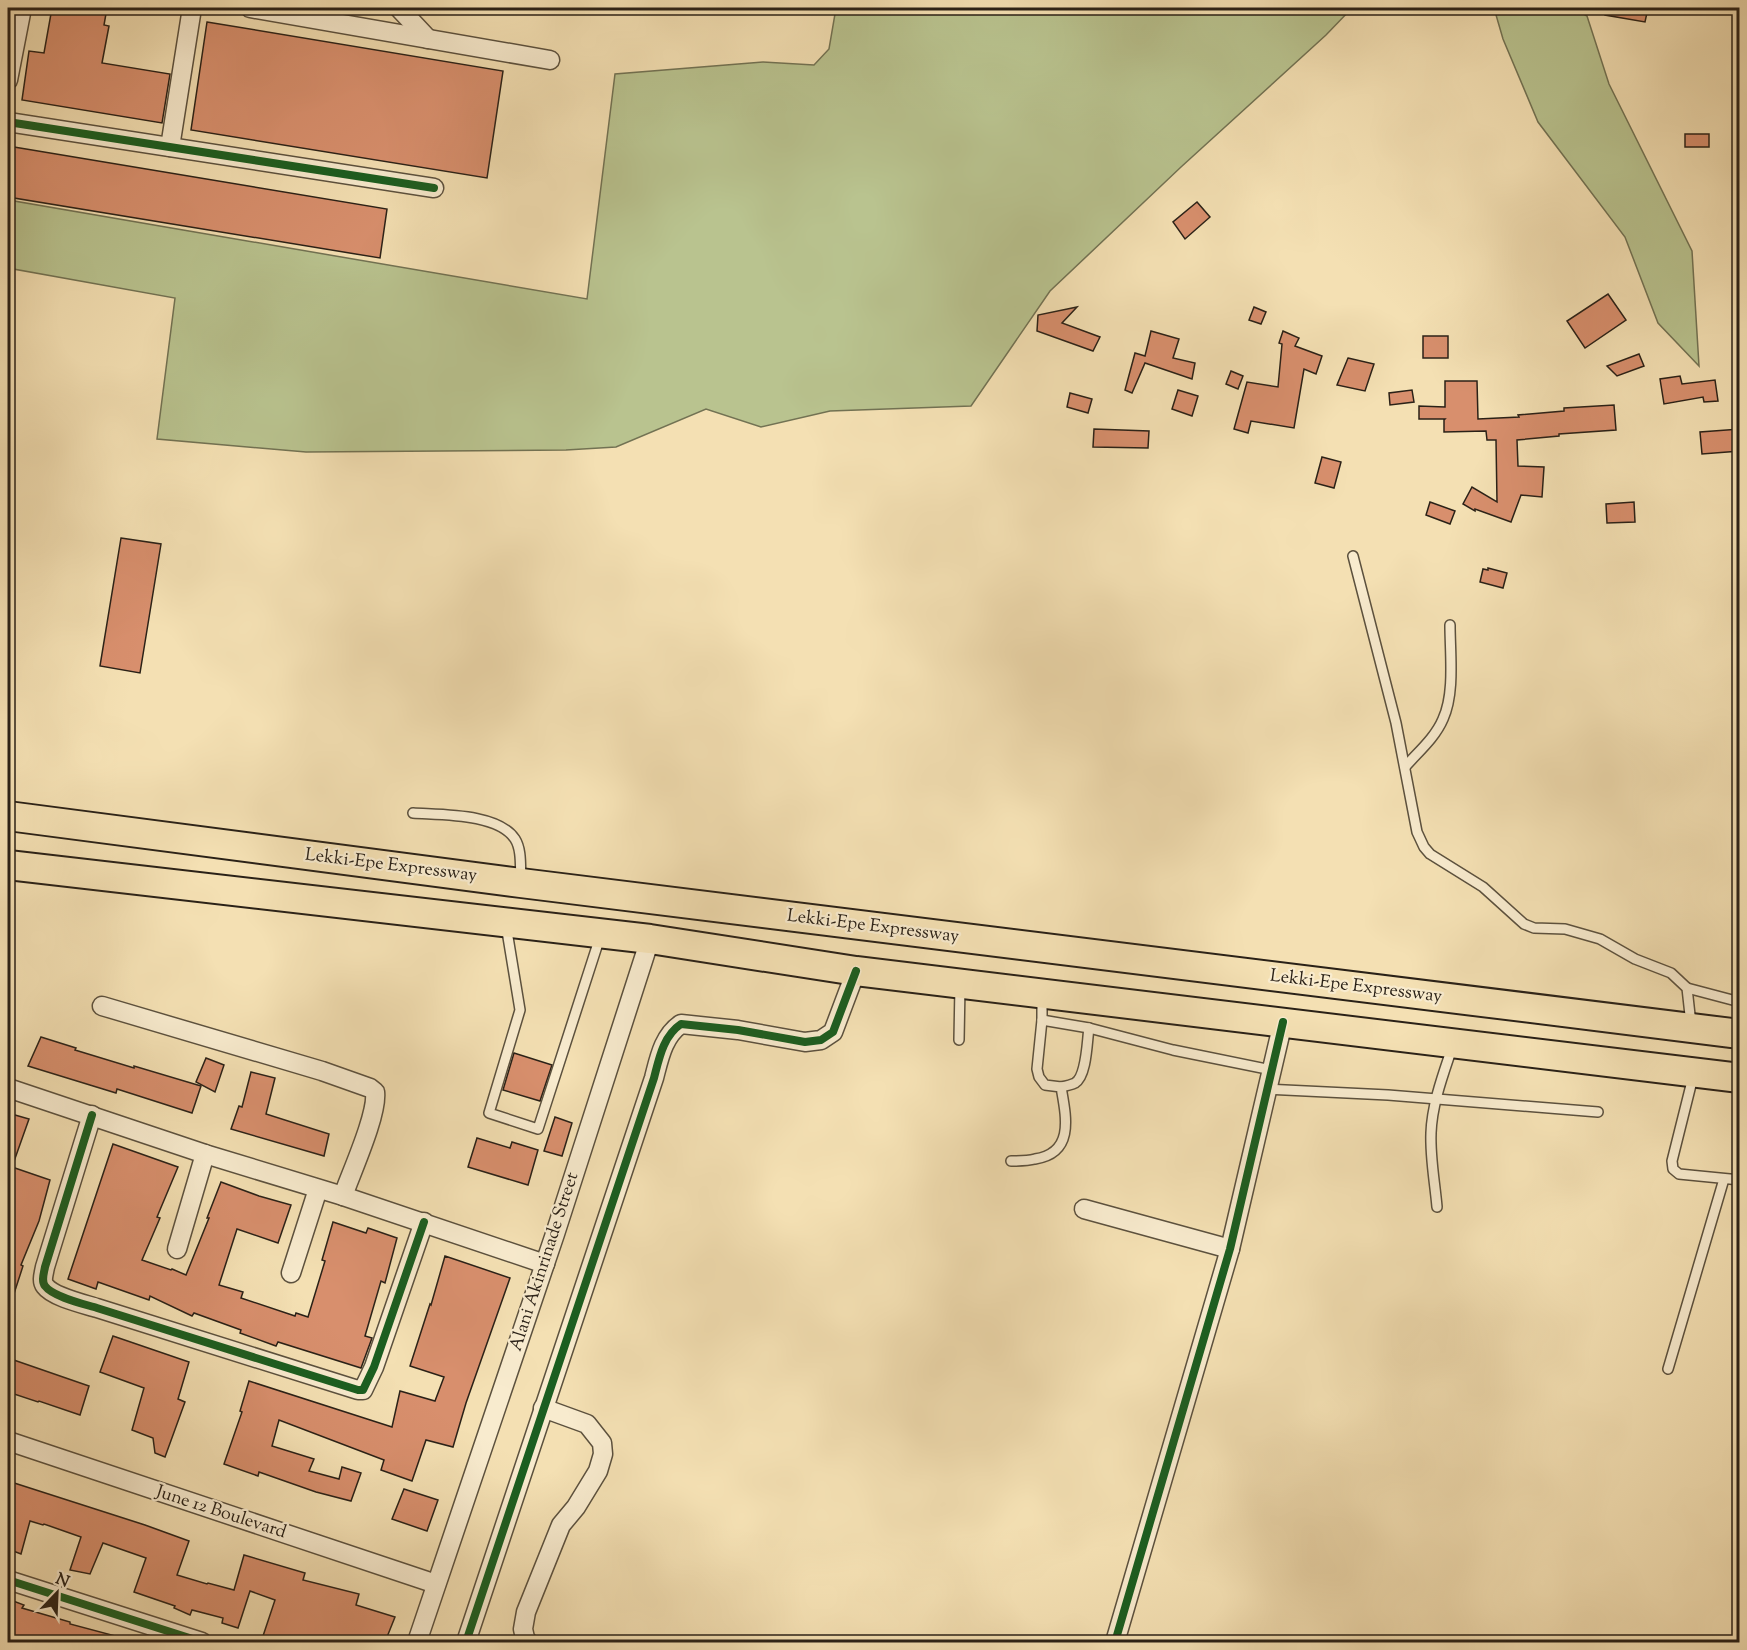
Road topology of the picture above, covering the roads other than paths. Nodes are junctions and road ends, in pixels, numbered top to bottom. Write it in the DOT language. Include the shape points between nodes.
graph roads {
  1 [pos="22,8"];
  2 [pos="192,8"];
  3 [pos="250,8"];
  4 [pos="399,8"];
  5 [pos="428,39"];
  6 [pos="550,60"];
  7 [pos="8,80"];
  8 [pos="8,122"];
  9 [pos="171,147"];
  10 [pos="434,188"];
  11 [pos="1353,556"];
  12 [pos="1450,625"];
  13 [pos="1405,767"];
  14 [pos="413,813"];
  15 [pos="8,816"];
  16 [pos="8,865"];
  17 [pos="521,883"];
  18 [pos="506,922"];
  19 [pos="601,933"];
  20 [pos="650,939"];
  21 [pos="856,970"];
  22 [pos="961,983"];
  23 [pos="1687,988"];
  24 [pos="1740,1002"];
  25 [pos="102,1006"];
  26 [pos="1042,1007"];
  27 [pos="1283,1022"];
  28 [pos="1089,1028"];
  29 [pos="1692,1029"];
  30 [pos="1740,1034"];
  31 [pos="959,1040"];
  32 [pos="1453,1043"];
  33 [pos="1272,1070"];
  34 [pos="1695,1072"];
  35 [pos="1740,1078"];
  36 [pos="1061,1086"];
  37 [pos="8,1088"];
  38 [pos="1267,1089"];
  39 [pos="1436,1099"];
  40 [pos="1598,1112"];
  41 [pos="92,1115"];
  42 [pos="205,1154"];
  43 [pos="1011,1161"];
  44 [pos="1724,1179"];
  45 [pos="1740,1180"];
  46 [pos="318,1189"];
  47 [pos="343,1196"];
  48 [pos="1437,1207"];
  49 [pos="1084,1209"];
  50 [pos="423,1222"];
  51 [pos="177,1249"];
  52 [pos="1230,1249"];
  53 [pos="545,1264"];
  54 [pos="291,1273"];
  55 [pos="1668,1369"];
  56 [pos="543,1408"];
  57 [pos="8,1441"];
  58 [pos="8,1580"];
  59 [pos="436,1584"];
  60 [pos="202,1642"];
  61 [pos="417,1642"];
  62 [pos="466,1642"];
  63 [pos="528,1642"];
  64 [pos="1115,1642"];
  1 -- 7 [label="street"];
  2 -- 9 [label="street"];
  3 -- 5 [label="street"];
  4 -- 5 [label="street"];
  5 -- 6 [label="street"];
  8 -- 9 [label="street"];
  9 -- 10 [label="street"];
  11 -- 13 [label="lane"];
  12 -- 13 [label="lane" via="1450,696 1443,720"];
  13 -- 23 [label="lane" via="1418,832 1430,854 1483,887 1524,924 1565,929 1600,939 1671,973"];
  14 -- 17 [label="lane" via="474,818 499,825 514,838 519,850"];
  15 -- 17 [label="highway, Lekki-Epe Expressway"];
  16 -- 18 [label="highway"];
  17 -- 29 [label="highway, Lekki-Epe Expressway"];
  18 -- 19 [label="highway"];
  18 -- 19 [label="lane" via="520,1010 489,1113 538,1130"];
  19 -- 20 [label="highway"];
  20 -- 21 [label="highway"];
  20 -- 53 [label="street, Alani Akinrinade Street"];
  21 -- 22 [label="highway"];
  21 -- 56 [label="street" via="833,1032 821,1040 805,1042 681,1024 670,1033"];
  22 -- 26 [label="highway"];
  22 -- 31 [label="lane"];
  23 -- 24 [label="lane"];
  23 -- 29 [label="lane"];
  25 -- 47 [label="street" via="370,1088 376,1098 372,1115"];
  26 -- 27 [label="highway"];
  26 -- 28 [label="lane"];
  26 -- 36 [label="lane" via="1037,1069 1045,1085"];
  27 -- 32 [label="highway"];
  27 -- 33 [label="street"];
  28 -- 33 [label="lane"];
  28 -- 36 [label="lane" via="1080,1078"];
  29 -- 30 [label="highway, Lekki-Epe Expressway"];
  32 -- 34 [label="highway"];
  32 -- 39 [label="lane"];
  33 -- 38 [label="street"];
  34 -- 35 [label="highway"];
  34 -- 44 [label="lane" via="1673,1169 1679,1174"];
  36 -- 43 [label="lane" via="1067,1124 1060,1146 1037,1159"];
  37 -- 41 [label="street"];
  38 -- 39 [label="lane"];
  38 -- 52 [label="street"];
  39 -- 40 [label="lane"];
  39 -- 48 [label="lane" via="1431,1134"];
  41 -- 42 [label="street"];
  41 -- 50 [label="street" via="43,1279 45,1286 55,1293 97,1308 363,1390 375,1367"];
  42 -- 46 [label="street"];
  42 -- 51 [label="street"];
  44 -- 45 [label="lane"];
  44 -- 55 [label="lane"];
  46 -- 47 [label="street"];
  46 -- 54 [label="street"];
  47 -- 50 [label="street"];
  49 -- 52 [label="street"];
  50 -- 53 [label="street"];
  52 -- 64 [label="street"];
  53 -- 59 [label="street, Alani Akinrinade Street"];
  56 -- 62 [label="street"];
  56 -- 63 [label="street" via="587,1424 602,1443 603,1454 598,1471 561,1525 526,1612 523,1629"];
  57 -- 59 [label="street, June 12 Boulevard"];
  58 -- 60 [label="street"];
  59 -- 61 [label="street, Alani Akinrinade Street"];
}
